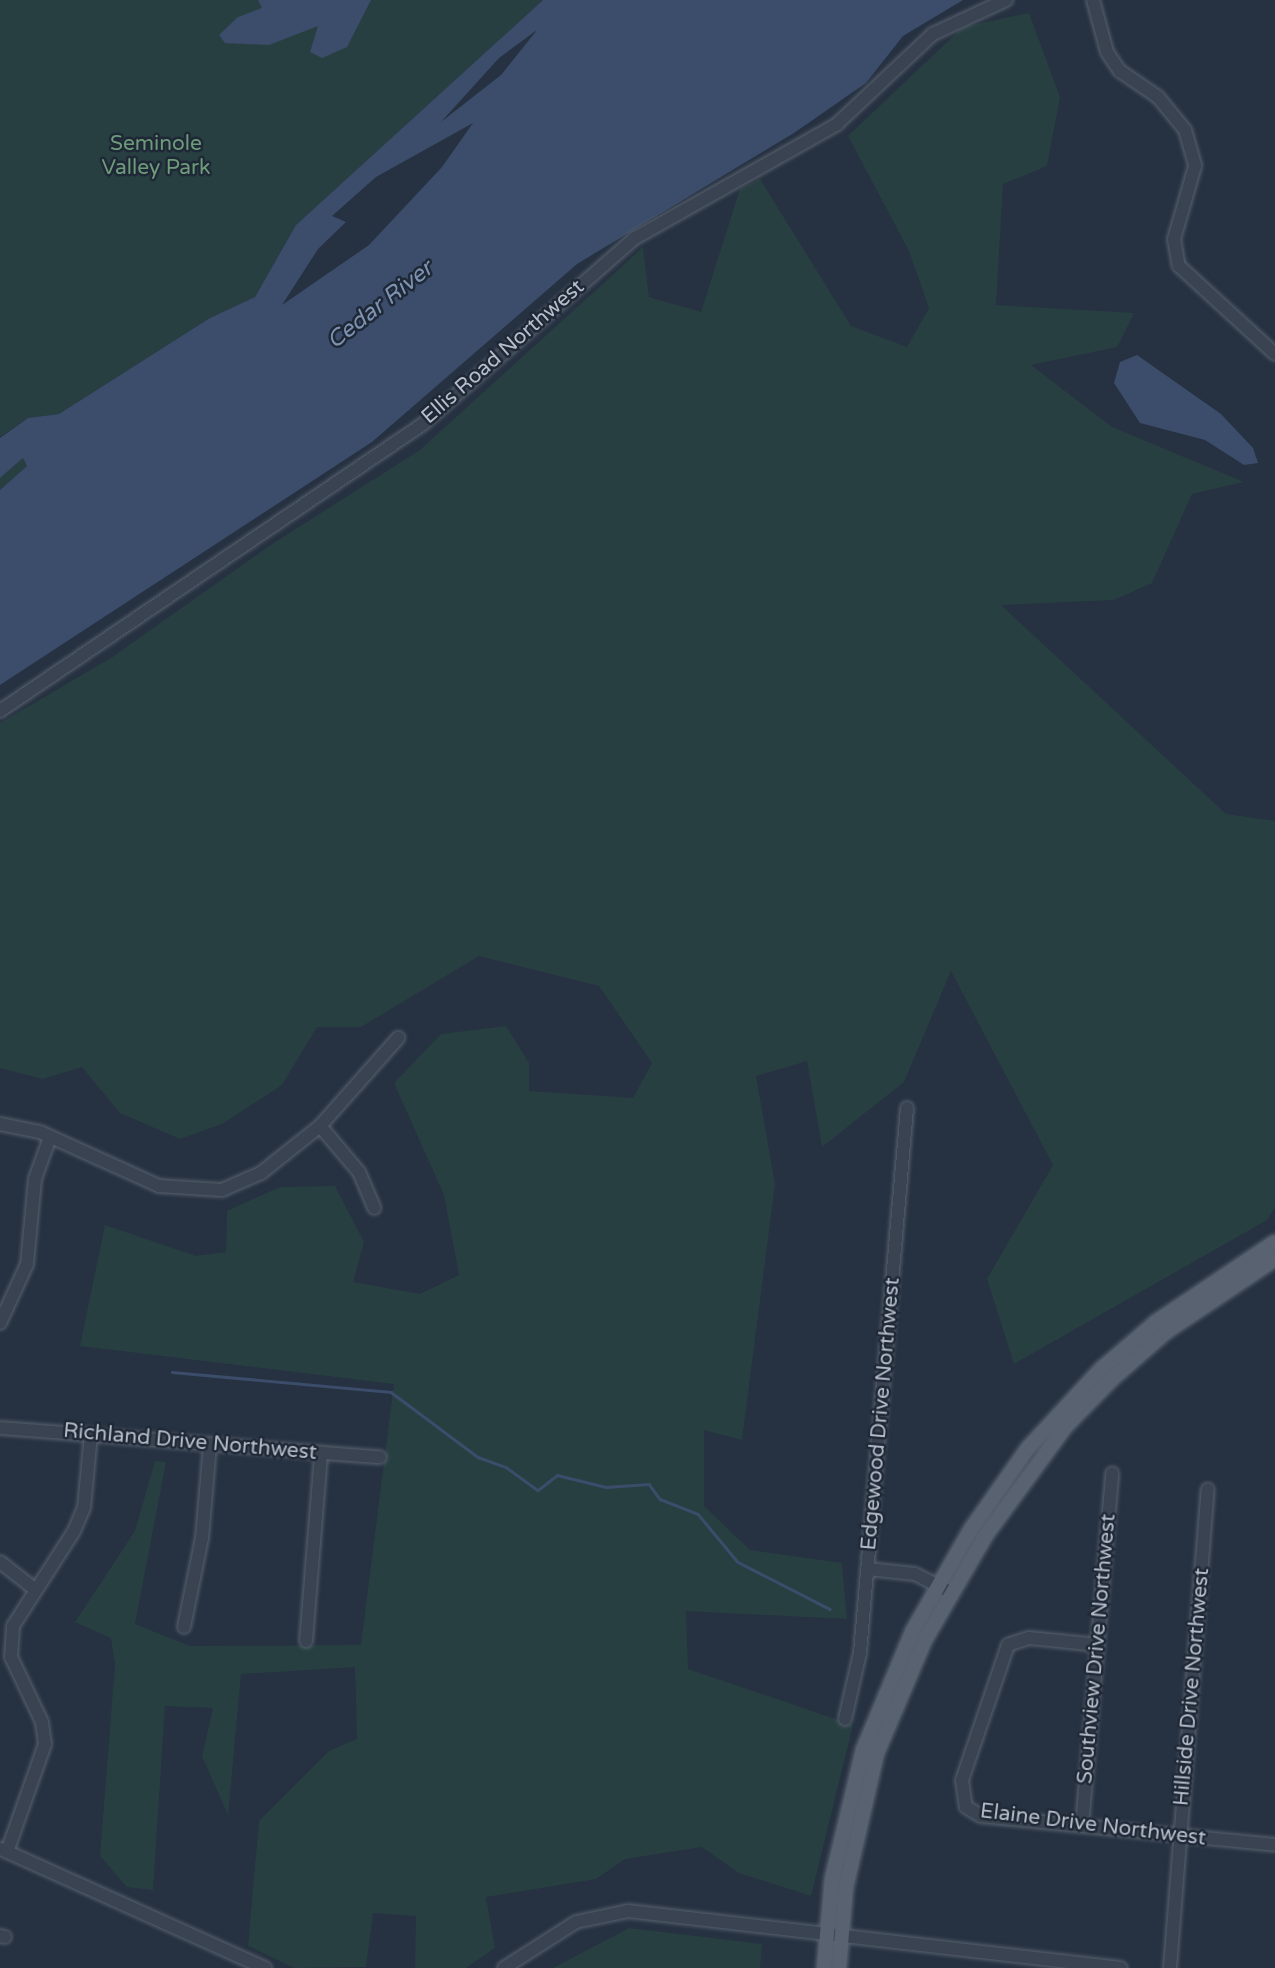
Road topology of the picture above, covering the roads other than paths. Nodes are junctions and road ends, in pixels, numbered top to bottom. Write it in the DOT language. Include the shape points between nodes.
graph roads {
  1 [pos="1006,0"];
  2 [pos="1093,0"];
  3 [pos="1275,354"];
  4 [pos="0,711"];
  5 [pos="398,1038"];
  6 [pos="907,1108"];
  7 [pos="0,1124"];
  8 [pos="320,1126"];
  9 [pos="50,1136"];
  10 [pos="374,1208"];
  11 [pos="1275,1242"];
  12 [pos="1275,1259"];
  13 [pos="0,1323"];
  14 [pos="0,1427"];
  15 [pos="91,1434"];
  16 [pos="210,1444"];
  17 [pos="321,1452"];
  18 [pos="380,1457"];
  19 [pos="1112,1473"];
  20 [pos="1208,1490"];
  21 [pos="0,1562"];
  22 [pos="868,1569"];
  23 [pos="32,1587"];
  24 [pos="946,1589"];
  25 [pos="184,1627"];
  26 [pos="306,1641"];
  27 [pos="1098,1644"];
  28 [pos="5,1658"];
  29 [pos="845,1719"];
  30 [pos="1082,1826"];
  31 [pos="1181,1836"];
  32 [pos="1275,1845"];
  33 [pos="4,1851"];
  34 [pos="833,1938"];
  35 [pos="265,1968"];
  36 [pos="504,1968"];
  37 [pos="824,1968"];
  38 [pos="839,1968"];
  39 [pos="1121,1968"];
  40 [pos="1170,1968"];
  1 -- 4 [label="street, Ellis Road Northwest" via="933,34 837,124 635,238 423,424"];
  2 -- 3 [label="street" via="1107,52 1119,71 1158,97 1185,130 1195,166 1174,239 1179,266"];
  5 -- 8 [label="street"];
  6 -- 22 [label="street, Edgewood Drive Northwest"];
  7 -- 9 [label="street"];
  8 -- 9 [label="street" via="248,1181 195,1193 159,1186"];
  8 -- 10 [label="street" via="359,1172"];
  9 -- 13 [label="street" via="35,1179 27,1264"];
  11 -- 24 [label="main road" via="1156,1322 1077,1392 1005,1479"];
  12 -- 24 [label="main road" via="1166,1332 1081,1411 1018,1486"];
  14 -- 15 [label="street, Richland Drive Northwest"];
  15 -- 16 [label="street, Richland Drive Northwest"];
  15 -- 23 [label="street" via="84,1508 75,1531"];
  16 -- 17 [label="street, Richland Drive Northwest"];
  16 -- 25 [label="street" via="202,1538"];
  17 -- 18 [label="street, Richland Drive Northwest"];
  17 -- 26 [label="street"];
  19 -- 27 [label="street, Southview Drive Northwest"];
  20 -- 31 [label="street, Hillside Drive Northwest"];
  21 -- 23 [label="street"];
  22 -- 24 [label="street" via="915,1574"];
  22 -- 29 [label="street, Edgewood Drive Northwest" via="858,1673"];
  23 -- 28 [label="street" via="13,1626"];
  24 -- 34 [label="main road" via="886,1686 863,1750 843,1817"];
  27 -- 30 [label="street, Southview Drive Northwest"];
  27 -- 30 [label="street, Elaine Drive Northwest" via="1029,1638 1008,1645 960,1787 962,1802 981,1816"];
  28 -- 33 [label="street" via="42,1722 45,1744"];
  30 -- 31 [label="street, Elaine Drive Northwest"];
  31 -- 32 [label="street, Elaine Drive Northwest"];
  31 -- 40 [label="street, Hillside Drive Northwest"];
  33 -- 35 [label="street"];
  34 -- 36 [label="street" via="628,1911 576,1922"];
  34 -- 37 [label="main road"];
  34 -- 38 [label="main road"];
  34 -- 39 [label="street"];
}
